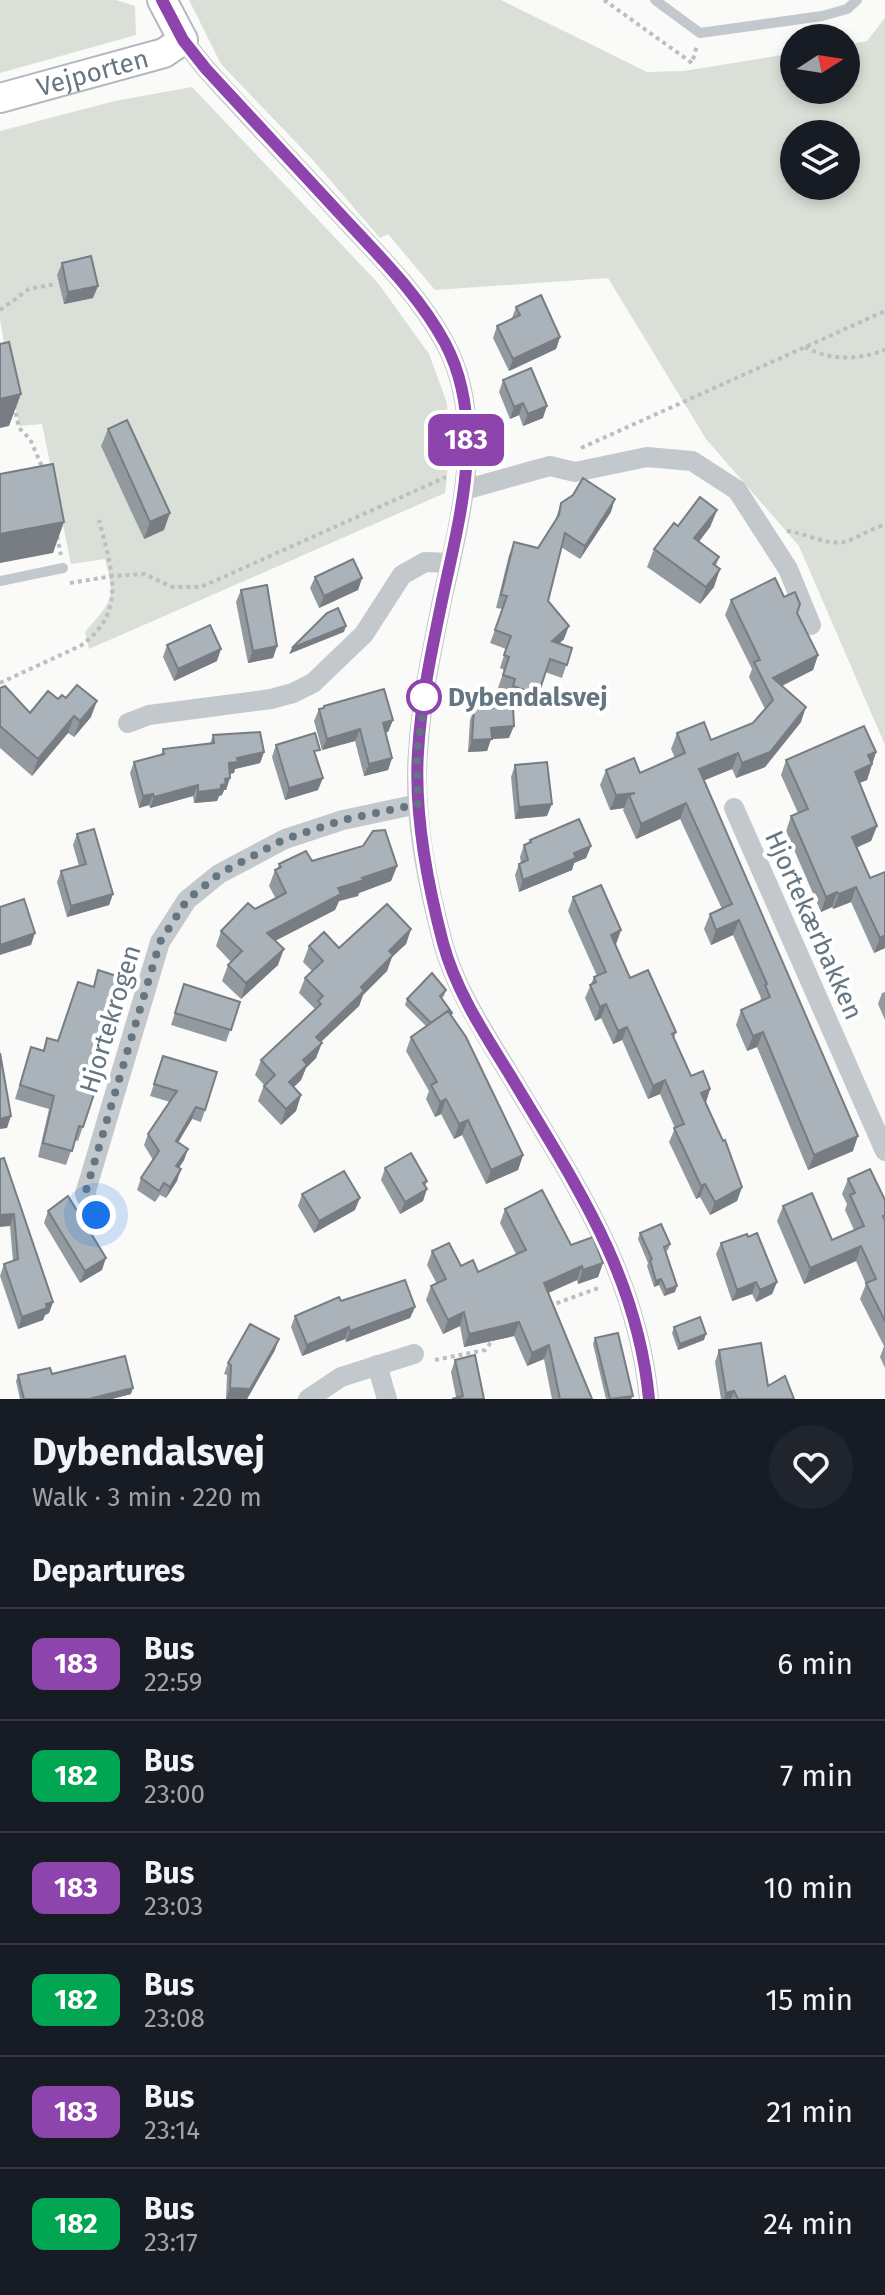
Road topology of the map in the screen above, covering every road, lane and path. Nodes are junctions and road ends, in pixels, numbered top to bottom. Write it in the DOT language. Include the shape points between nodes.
graph roads {
  1 [pos="162,0"];
  2 [pos="604,0"];
  3 [pos="655,0"];
  4 [pos="857,0"];
  5 [pos="700,33"];
  6 [pos="183,40"];
  7 [pos="0,98"];
  8 [pos="55,284"];
  9 [pos="0,310"];
  10 [pos="885,311"];
  11 [pos="805,347"];
  12 [pos="885,350"];
  13 [pos="12,398"];
  14 [pos="550,466"];
  15 [pos="467,468"];
  16 [pos="45,473"];
  17 [pos="464,490"];
  18 [pos="99,520"];
  19 [pos="885,525"];
  20 [pos="55,527"];
  21 [pos="761,528"];
  22 [pos="450,563"];
  23 [pos="63,568"];
  24 [pos="113,576"];
  25 [pos="0,581"];
  26 [pos="811,625"];
  27 [pos="0,683"];
  28 [pos="128,723"];
  29 [pos="418,804"];
  30 [pos="734,808"];
  31 [pos="885,1151"];
  32 [pos="96,1215"];
  33 [pos="621,1277"];
  34 [pos="537,1310"];
  35 [pos="500,1331"];
  36 [pos="414,1354"];
  37 [pos="377,1365"];
  38 [pos="308,1399"];
  39 [pos="387,1399"];
  40 [pos="649,1399"];
  1 -- 6 [label="street"];
  2 -- 5 [label="path" via="692,63"];
  3 -- 5 [label="lane"];
  4 -- 5 [label="lane" via="847,9 822,16"];
  6 -- 7 [label="street, Vejporten" via="164,53"];
  6 -- 15 [label="street" via="410,291 431,322 456,370"];
  8 -- 9 [label="path" via="29,289"];
  10 -- 11 [label="path"];
  11 -- 12 [label="path" via="848,359"];
  11 -- 14 [label="path"];
  13 -- 16 [label="path" via="19,428 30,439"];
  14 -- 17 [label="street"];
  14 -- 21 [label="street" via="575,472 647,457 692,461 737,490"];
  15 -- 17 [label="street"];
  15 -- 24 [label="path" via="201,587 172,587 145,574"];
  17 -- 22 [label="street"];
  18 -- 24 [label="path"];
  19 -- 21 [label="path" via="845,542"];
  20 -- 23 [label="path"];
  21 -- 26 [label="street" via="788,569"];
  22 -- 28 [label="street" via="425,562 402,575 364,634 313,683 293,693 187,708"];
  22 -- 29 [label="street" via="422,711"];
  23 -- 24 [label="path" via="66,584"];
  23 -- 25 [label="lane"];
  24 -- 27 [label="path" via="111,606 91,639"];
  29 -- 32 [label="street, Hjortekrogen" via="285,839 219,874 187,900 160,942 85,1194"];
  29 -- 33 [label="street" via="428,874 455,975 471,1011 586,1203"];
  30 -- 31 [label="street, Hjortekærbakken"];
  33 -- 34 [label="path"];
  33 -- 40 [label="street" via="634,1313"];
  35 -- 36 [label="path" via="485,1350 426,1361"];
  36 -- 37 [label="street"];
  37 -- 38 [label="street" via="341,1377"];
  37 -- 39 [label="street"];
}
